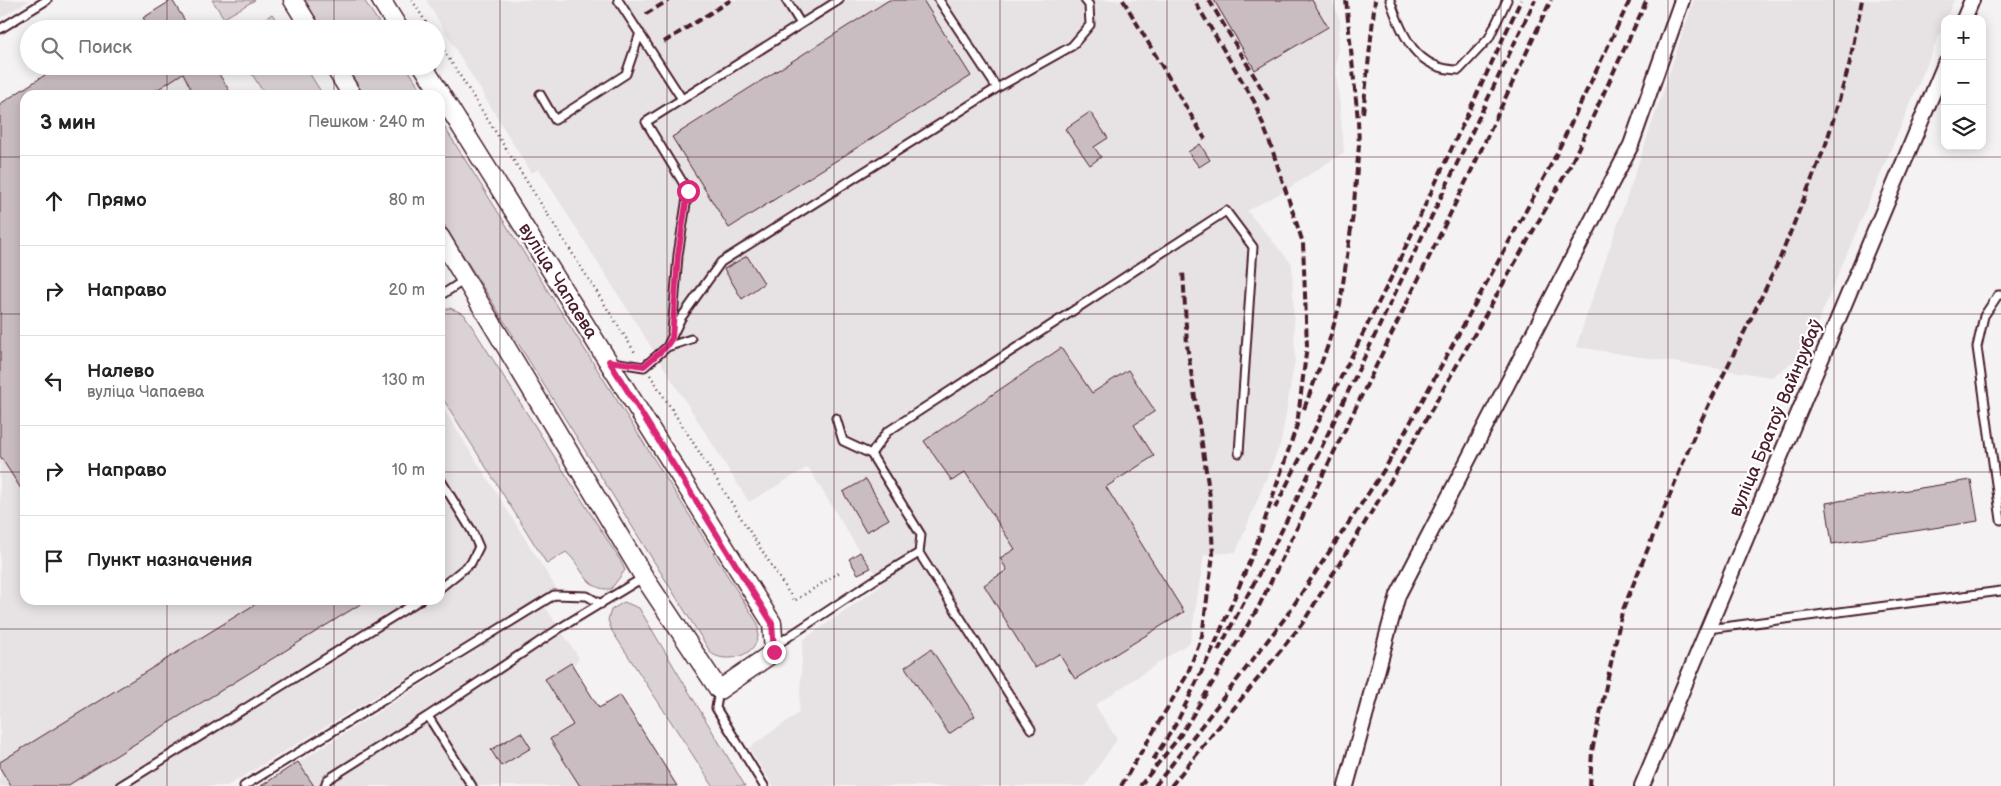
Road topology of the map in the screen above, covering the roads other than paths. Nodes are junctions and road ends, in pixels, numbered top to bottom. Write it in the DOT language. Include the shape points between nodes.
graph roads {
  1 [pos="47,0"];
  2 [pos="293,0"];
  3 [pos="381,0"];
  4 [pos="618,0"];
  5 [pos="786,0"];
  6 [pos="839,0"];
  7 [pos="939,0"];
  8 [pos="1086,0"];
  9 [pos="1390,0"];
  10 [pos="1508,0"];
  11 [pos="1682,0"];
  12 [pos="1972,0"];
  13 [pos="1966,15"];
  14 [pos="305,20"];
  15 [pos="393,20"];
  16 [pos="801,24"];
  17 [pos="0,29"];
  18 [pos="640,33"];
  19 [pos="1941,74"];
  20 [pos="340,75"];
  21 [pos="429,75"];
  22 [pos="997,88"];
  23 [pos="349,90"];
  24 [pos="438,90"];
  25 [pos="540,94"];
  26 [pos="682,99"];
  27 [pos="445,101"];
  28 [pos="445,245"];
  29 [pos="466,279"];
  30 [pos="445,293"];
  31 [pos="2001,295"];
  32 [pos="672,338"];
  33 [pos="691,339"];
  34 [pos="666,347"];
  35 [pos="609,361"];
  36 [pos="836,418"];
  37 [pos="1240,453"];
  38 [pos="871,454"];
  39 [pos="445,487"];
  40 [pos="2001,520"];
  41 [pos="919,553"];
  42 [pos="644,577"];
  43 [pos="445,584"];
  44 [pos="2001,591"];
  45 [pos="601,604"];
  46 [pos="412,605"];
  47 [pos="1708,629"];
  48 [pos="773,646"];
  49 [pos="719,690"];
  50 [pos="428,716"];
  51 [pos="1031,729"];
  52 [pos="120,786"];
  53 [pos="244,786"];
  54 [pos="325,786"];
  55 [pos="472,786"];
  56 [pos="764,786"];
  57 [pos="1346,786"];
  58 [pos="1642,786"];
  1 -- 17 [label="lane"];
  2 -- 14 [label="street"];
  3 -- 15 [label="street"];
  4 -- 18 [label="lane"];
  5 -- 16 [label="lane"];
  6 -- 16 [label="lane"];
  7 -- 22 [label="lane"];
  8 -- 22 [label="lane" via="1090,25 1072,46"];
  9 -- 10 [label="lane" via="1398,24 1416,54 1446,70 1459,70 1489,38"];
  11 -- 57 [label="street" via="1631,146 1398,596"];
  12 -- 13 [label="street"];
  16 -- 26 [label="lane"];
  18 -- 25 [label="lane" via="626,74 555,120"];
  18 -- 26 [label="lane"];
  19 -- 47 [label="street, вуліца Братоў Вайнрубаў"];
  20 -- 23 [label="street"];
  21 -- 24 [label="street, вуліца Чапаева"];
  22 -- 32 [label="lane" via="721,262 681,318"];
  26 -- 32 [label="lane" via="646,122 688,191 678,255"];
  27 -- 35 [label="street, вуліца Чапаева"];
  28 -- 29 [label="street"];
  29 -- 30 [label="lane"];
  29 -- 42 [label="street"];
  31 -- 40 [label="lane" via="1984,316 1977,347"];
  32 -- 34 [label="lane"];
  33 -- 34 [label="lane"];
  34 -- 35 [label="lane" via="644,366"];
  35 -- 48 [label="street, вуліца Чапаева" via="772,623"];
  36 -- 38 [label="lane" via="843,441"];
  37 -- 38 [label="lane" via="1253,247 1226,210 887,432"];
  38 -- 41 [label="lane" via="921,534"];
  39 -- 43 [label="lane" via="479,547 470,563"];
  41 -- 48 [label="lane"];
  41 -- 51 [label="lane"];
  42 -- 45 [label="lane"];
  42 -- 49 [label="street"];
  44 -- 47 [label="lane"];
  45 -- 50 [label="lane"];
  45 -- 53 [label="lane" via="587,596 554,595"];
  46 -- 52 [label="lane"];
  47 -- 58 [label="street, вуліца Братоў Вайнрубаў"];
  48 -- 49 [label="street" via="774,652"];
  49 -- 56 [label="lane" via="716,708"];
  50 -- 54 [label="lane" via="327,780"];
  50 -- 55 [label="lane"];
}
